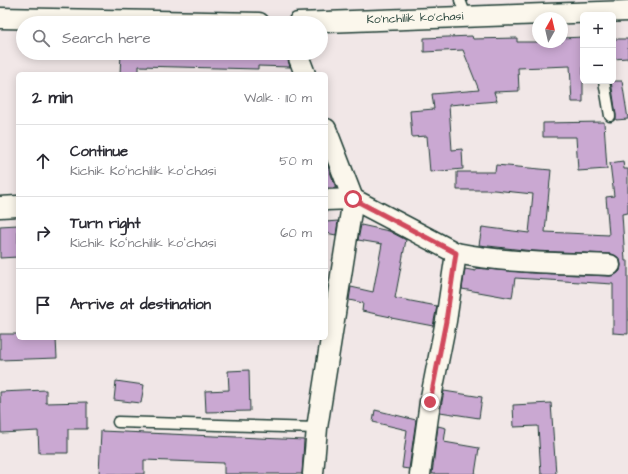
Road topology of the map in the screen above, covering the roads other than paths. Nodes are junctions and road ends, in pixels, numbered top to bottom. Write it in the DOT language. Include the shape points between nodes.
graph roads {
  1 [pos="463,8"];
  2 [pos="606,10"];
  3 [pos="0,18"];
  4 [pos="16,18"];
  5 [pos="328,20"];
  6 [pos="300,60"];
  7 [pos="304,72"];
  8 [pos="605,84"];
  9 [pos="610,116"];
  10 [pos="328,134"];
  11 [pos="353,199"];
  12 [pos="328,200"];
  13 [pos="16,206"];
  14 [pos="0,207"];
  15 [pos="456,253"];
  16 [pos="610,265"];
  17 [pos="118,422"];
  18 [pos="317,428"];
  19 [pos="313,474"];
  20 [pos="420,474"];
  1 -- 2 [label="street, Ko‘nchilik ko'chasi"];
  1 -- 5 [label="street, Ko‘nchilik ko'chasi"];
  3 -- 4 [label="street"];
  6 -- 7 [label="street"];
  8 -- 9 [label="lane"];
  10 -- 11 [label="street"];
  11 -- 12 [label="street"];
  11 -- 15 [label="street"];
  11 -- 18 [label="street"];
  13 -- 14 [label="street"];
  15 -- 16 [label="street" via="474,257"];
  15 -- 20 [label="street"];
  17 -- 18 [label="lane"];
  18 -- 19 [label="street"];
}
